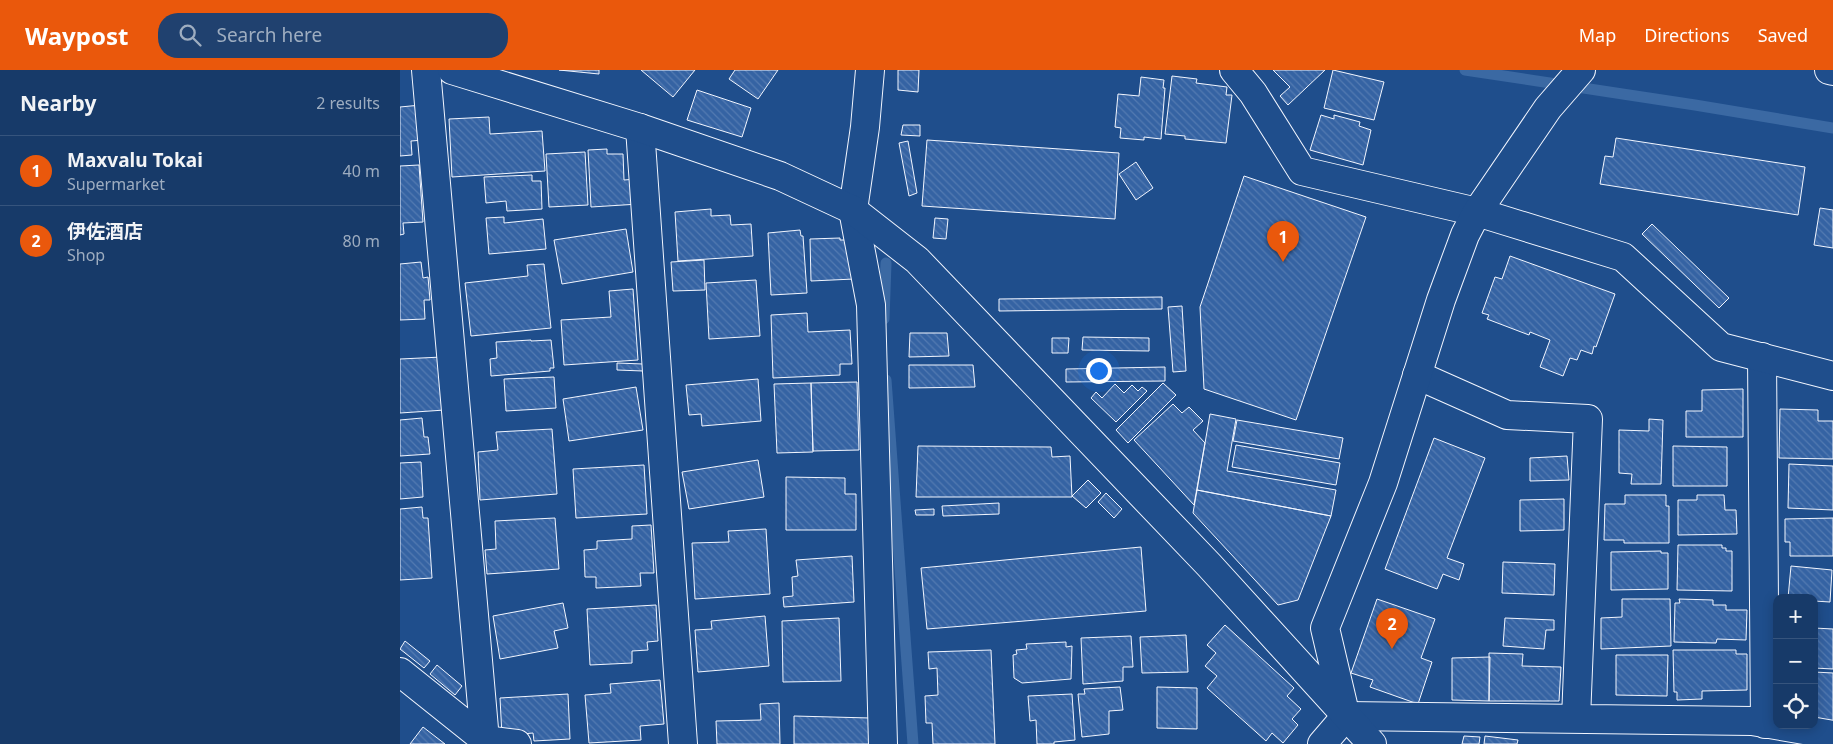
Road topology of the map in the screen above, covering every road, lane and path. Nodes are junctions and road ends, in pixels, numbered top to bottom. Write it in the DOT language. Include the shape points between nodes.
graph roads {
  1 [pos="426,70"];
  2 [pos="452,70"];
  3 [pos="870,70"];
  4 [pos="1234,70"];
  5 [pos="1829,70"];
  6 [pos="1833,71"];
  7 [pos="1580,72"];
  8 [pos="640,128"];
  9 [pos="853,210"];
  10 [pos="1477,212"];
  11 [pos="1762,357"];
  12 [pos="1417,375"];
  13 [pos="1833,376"];
  14 [pos="400,672"];
  15 [pos="1346,716"];
  16 [pos="1576,719"];
  17 [pos="1765,724"];
  18 [pos="1833,735"];
  19 [pos="483,742"];
  20 [pos="517,744"];
  21 [pos="683,744"];
  22 [pos="883,744"];
  23 [pos="1322,744"];
  24 [pos="1350,744"];
  25 [pos="1372,744"];
  1 -- 19 [label="street"];
  2 -- 8 [label="street"];
  3 -- 9 [label="street" via="866,127"];
  4 -- 10 [label="street" via="1254,93 1302,171"];
  5 -- 6 [label="street"];
  7 -- 10 [label="street" via="1548,108"];
  8 -- 9 [label="street" via="780,176"];
  8 -- 21 [label="street"];
  9 -- 15 [label="street" via="917,260 1209,565"];
  9 -- 22 [label="street" via="871,305"];
  10 -- 11 [label="street" via="1623,257 1721,347"];
  10 -- 12 [label="street" via="1441,300"];
  11 -- 13 [label="street"];
  11 -- 17 [label="street"];
  12 -- 15 [label="street" via="1383,483 1324,628"];
  12 -- 16 [label="street" via="1507,415 1588,418"];
  14 -- 19 [label="street"];
  15 -- 16 [label="street"];
  15 -- 23 [label="street"];
  15 -- 24 [label="street"];
  15 -- 25 [label="street"];
  16 -- 17 [label="street" via="1752,721"];
  17 -- 18 [label="street"];
  19 -- 20 [label="street"];
}
